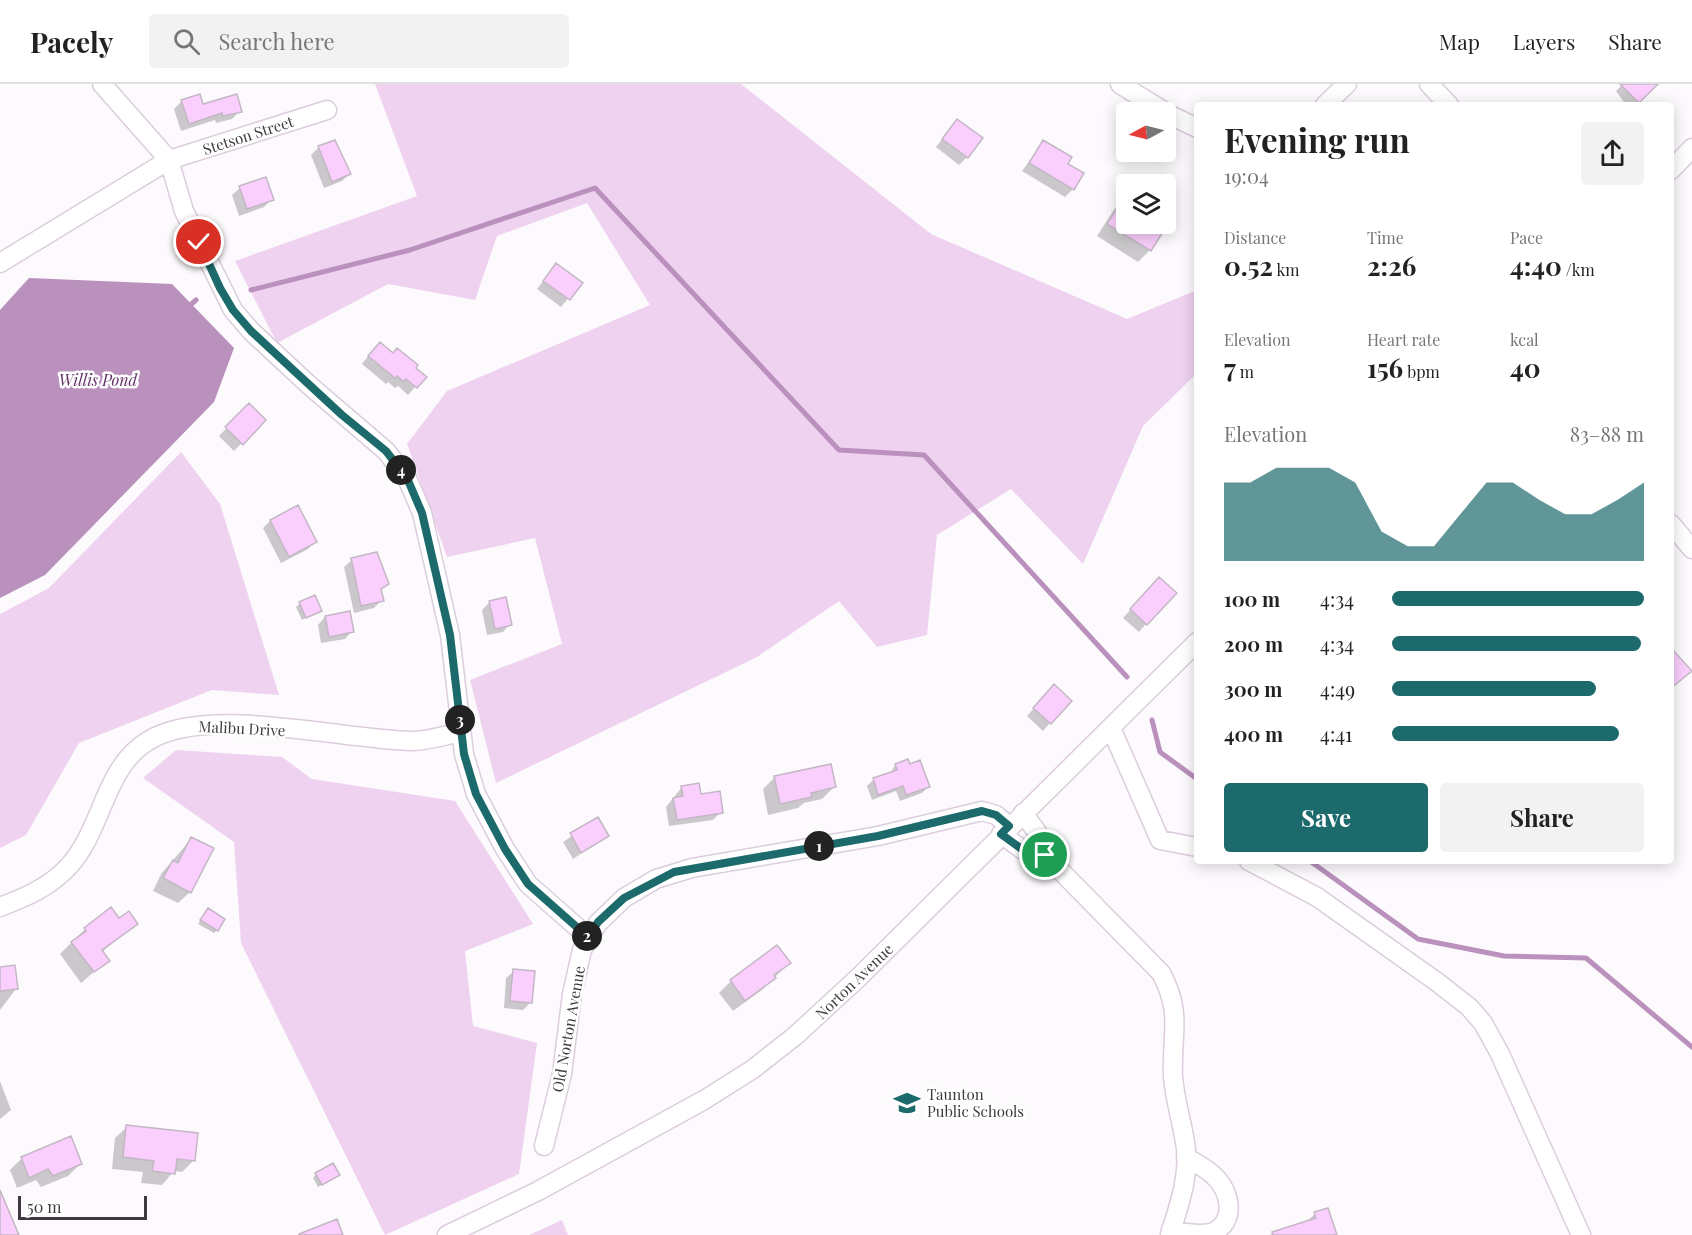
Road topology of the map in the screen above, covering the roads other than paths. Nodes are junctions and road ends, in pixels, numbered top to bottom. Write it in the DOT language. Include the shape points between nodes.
graph roads {
  1 [pos="102,84"];
  2 [pos="1120,84"];
  3 [pos="1347,84"];
  4 [pos="1429,84"];
  5 [pos="1148,102"];
  6 [pos="1328,102"];
  7 [pos="1446,102"];
  8 [pos="327,110"];
  9 [pos="1176,118"];
  10 [pos="1194,127"];
  11 [pos="1692,148"];
  12 [pos="169,160"];
  13 [pos="1674,167"];
  14 [pos="0,263"];
  15 [pos="1674,528"];
  16 [pos="1692,549"];
  17 [pos="1194,645"];
  18 [pos="1111,728"];
  19 [pos="461,732"];
  20 [pos="1023,813"];
  21 [pos="1005,830"];
  22 [pos="1194,846"];
  23 [pos="1045,855"];
  24 [pos="1255,864"];
  25 [pos="0,907"];
  26 [pos="588,937"];
  27 [pos="544,1146"];
  28 [pos="1186,1157"];
  29 [pos="1170,1232"];
  30 [pos="447,1235"];
  31 [pos="1581,1235"];
  1 -- 12 [label="street"];
  2 -- 5 [label="street"];
  3 -- 6 [label="street"];
  4 -- 7 [label="street"];
  8 -- 12 [label="street, Stetson Street"];
  9 -- 10 [label="street"];
  11 -- 13 [label="street"];
  12 -- 14 [label="street, Stetson Street"];
  12 -- 19 [label="street" via="184,211 233,310 309,385 386,451 415,492 450,635"];
  15 -- 16 [label="street"];
  17 -- 18 [label="street, Norton Avenue"];
  18 -- 20 [label="street, Norton Avenue"];
  18 -- 22 [label="street" via="1160,840"];
  19 -- 25 [label="street, Malibu Drive" via="414,741 236,724 188,725 150,739 130,753 70,865 38,891"];
  19 -- 26 [label="street" via="476,794 505,849 528,884"];
  20 -- 21 [label="street, Norton Avenue"];
  20 -- 23 [label="street" via="1037,832"];
  21 -- 23 [label="street, Old Norton Avenue" via="1023,850"];
  21 -- 26 [label="street, Old Norton Avenue" via="996,815 982,811 878,836 692,868 656,879 624,898"];
  21 -- 30 [label="street, Norton Avenue" via="816,1018 753,1069 577,1170"];
  23 -- 28 [label="street" via="1161,973 1172,995 1173,1077"];
  24 -- 31 [label="street" via="1317,897 1469,1007 1500,1054"];
  26 -- 27 [label="street, Old Norton Avenue" via="576,974 562,1074"];
  28 -- 29 [label="street" via="1184,1192"];
  28 -- 29 [label="street" via="1214,1175 1226,1193 1230,1210 1225,1224 1211,1234"];
}
